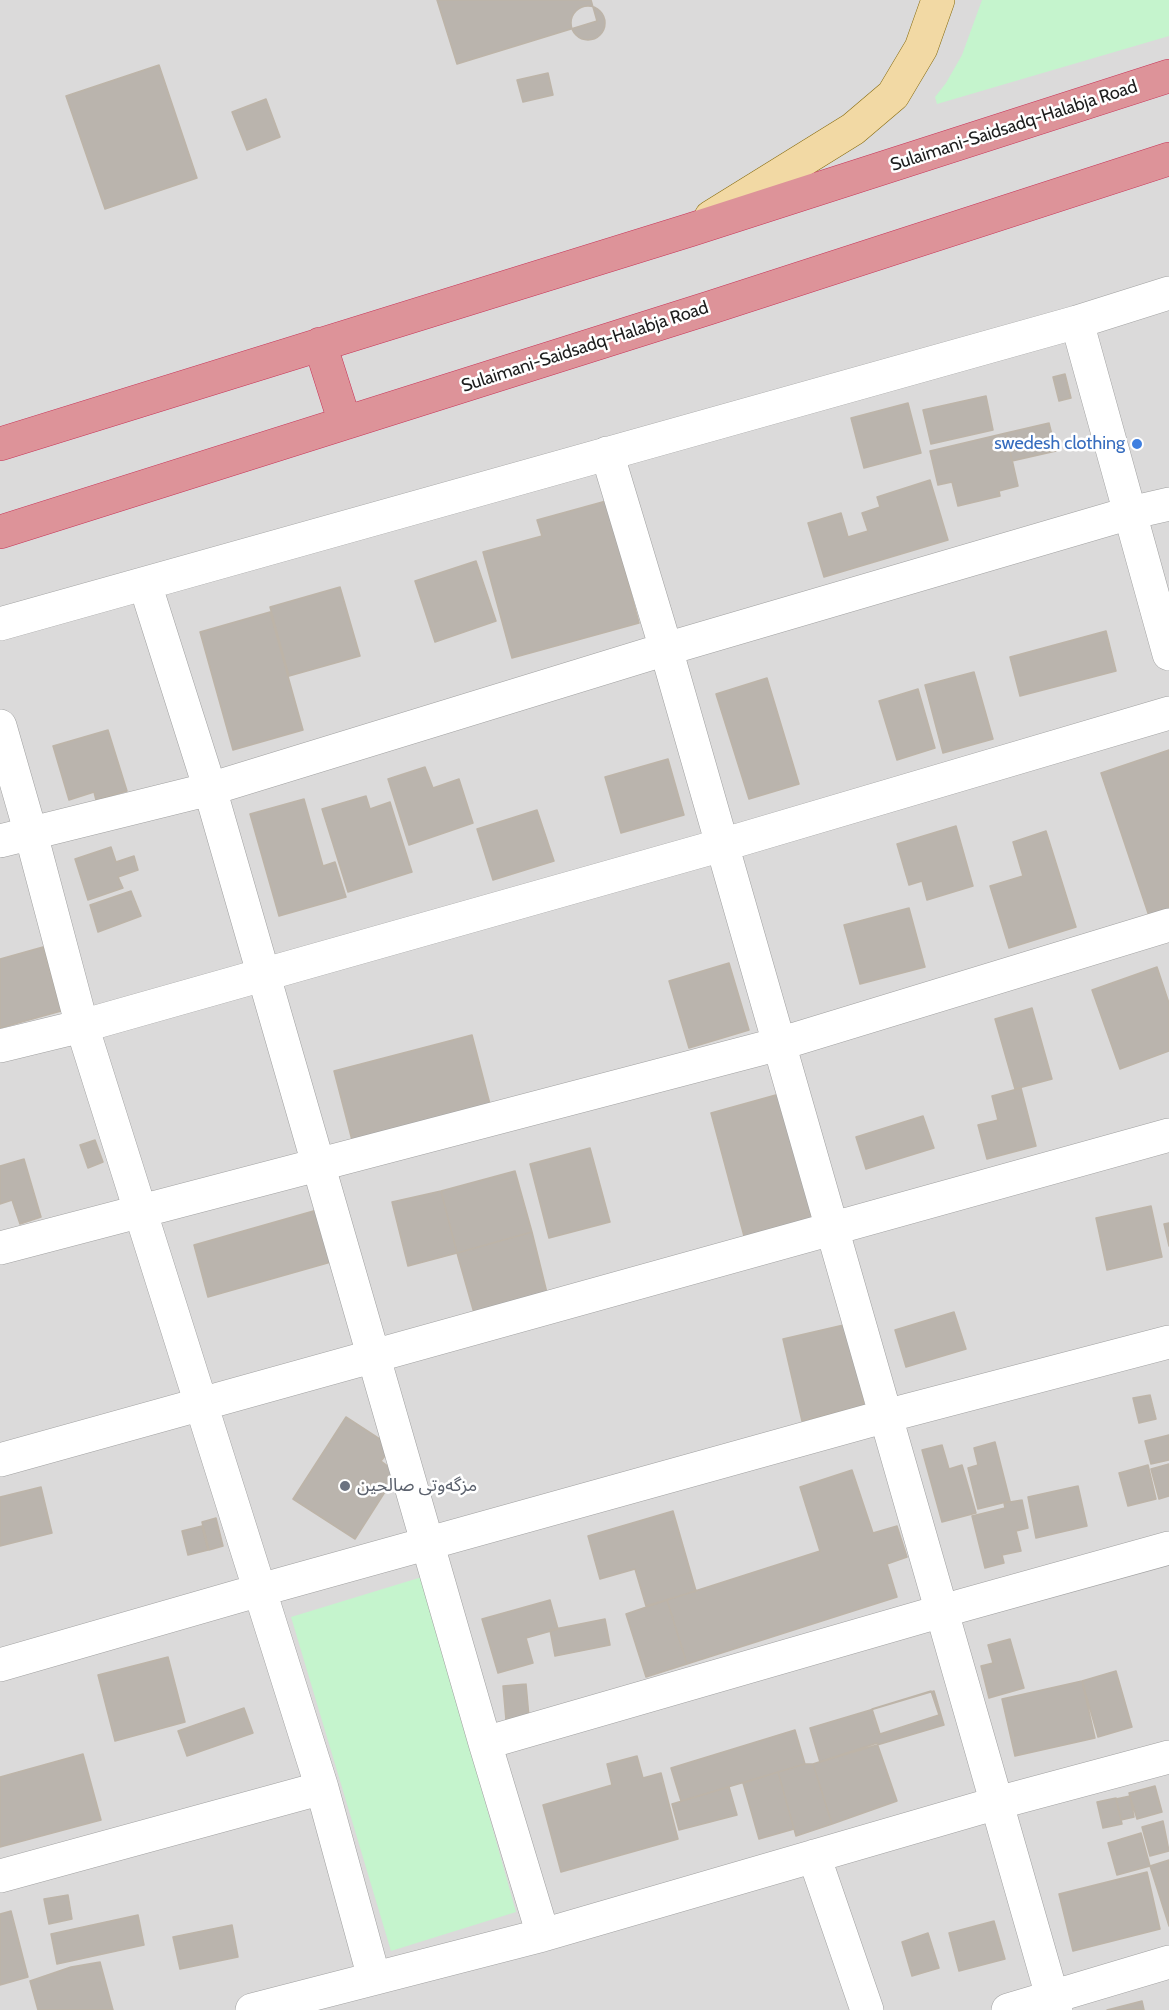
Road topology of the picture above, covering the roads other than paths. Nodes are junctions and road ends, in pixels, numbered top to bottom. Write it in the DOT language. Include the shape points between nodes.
graph roads {
  1 [pos="938,0"];
  2 [pos="1169,76"];
  3 [pos="1169,159"];
  4 [pos="690,230"];
  5 [pos="1169,293"];
  6 [pos="1077,322"];
  7 [pos="321,344"];
  8 [pos="345,423"];
  9 [pos="0,444"];
  10 [pos="606,453"];
  11 [pos="1169,504"];
  12 [pos="1130,513"];
  13 [pos="0,532"];
  14 [pos="145,584"];
  15 [pos="0,624"];
  16 [pos="666,649"];
  17 [pos="1169,654"];
  18 [pos="1169,713"];
  19 [pos="0,726"];
  20 [pos="210,789"];
  21 [pos="31,834"];
  22 [pos="0,841"];
  23 [pos="722,845"];
  24 [pos="1169,925"];
  25 [pos="264,974"];
  26 [pos="82,1026"];
  27 [pos="779,1044"];
  28 [pos="0,1046"];
  29 [pos="1169,1135"];
  30 [pos="318,1164"];
  31 [pos="140,1212"];
  32 [pos="832,1228"];
  33 [pos="0,1248"];
  34 [pos="1169,1342"];
  35 [pos="374,1356"];
  36 [pos="200,1404"];
  37 [pos="886,1416"];
  38 [pos="0,1460"];
  39 [pos="428,1545"];
  40 [pos="1169,1548"];
  41 [pos="261,1590"];
  42 [pos="942,1611"];
  43 [pos="0,1665"];
  44 [pos="485,1743"];
  45 [pos="1169,1757"];
  46 [pos="322,1788"];
  47 [pos="997,1803"];
  48 [pos="814,1856"];
  49 [pos="0,1876"];
  50 [pos="543,1935"];
  51 [pos="1169,1962"];
  52 [pos="374,1978"];
  53 [pos="1054,2003"];
  54 [pos="252,2010"];
  55 [pos="867,2010"];
  56 [pos="1008,2010"];
  1 -- 4 [label="main road" via="921,48 893,95 853,129"];
  2 -- 4 [label="highway, Sulaimani-Saidsadq-Halabja Road"];
  3 -- 8 [label="highway, Sulaimani-Saidsadq-Halabja Road"];
  4 -- 7 [label="highway, Sulaimani-Saidsadq-Halabja Road"];
  5 -- 6 [label="street"];
  6 -- 10 [label="street"];
  6 -- 12 [label="street"];
  7 -- 8 [label="highway"];
  7 -- 9 [label="highway, Sulaimani-Saidsadq-Halabja Road"];
  8 -- 13 [label="highway, Sulaimani-Saidsadq-Halabja Road"];
  10 -- 14 [label="street"];
  10 -- 16 [label="street"];
  11 -- 12 [label="street"];
  12 -- 16 [label="street"];
  12 -- 17 [label="street"];
  14 -- 15 [label="street"];
  14 -- 20 [label="street"];
  16 -- 20 [label="street"];
  16 -- 23 [label="street"];
  18 -- 23 [label="street"];
  19 -- 21 [label="street"];
  20 -- 21 [label="street"];
  20 -- 25 [label="street"];
  21 -- 22 [label="street"];
  21 -- 26 [label="street"];
  23 -- 25 [label="street"];
  23 -- 27 [label="street"];
  24 -- 27 [label="street"];
  25 -- 26 [label="street"];
  25 -- 30 [label="street"];
  26 -- 28 [label="street"];
  26 -- 31 [label="street"];
  27 -- 30 [label="street"];
  27 -- 32 [label="street"];
  29 -- 32 [label="street"];
  30 -- 31 [label="street"];
  30 -- 35 [label="street"];
  31 -- 33 [label="street"];
  31 -- 36 [label="street"];
  32 -- 35 [label="street"];
  32 -- 37 [label="street"];
  34 -- 37 [label="street"];
  35 -- 36 [label="street"];
  35 -- 39 [label="street"];
  36 -- 38 [label="street"];
  36 -- 41 [label="street"];
  37 -- 39 [label="street"];
  37 -- 42 [label="street"];
  39 -- 41 [label="street"];
  39 -- 44 [label="street"];
  40 -- 42 [label="street"];
  41 -- 43 [label="street"];
  41 -- 46 [label="street"];
  42 -- 44 [label="street"];
  42 -- 47 [label="street"];
  44 -- 50 [label="street"];
  45 -- 47 [label="street"];
  46 -- 49 [label="street"];
  46 -- 52 [label="street"];
  47 -- 48 [label="street"];
  47 -- 53 [label="street"];
  48 -- 50 [label="street"];
  48 -- 55 [label="street"];
  50 -- 52 [label="street"];
  51 -- 53 [label="street"];
  52 -- 54 [label="street"];
  53 -- 56 [label="street"];
}
